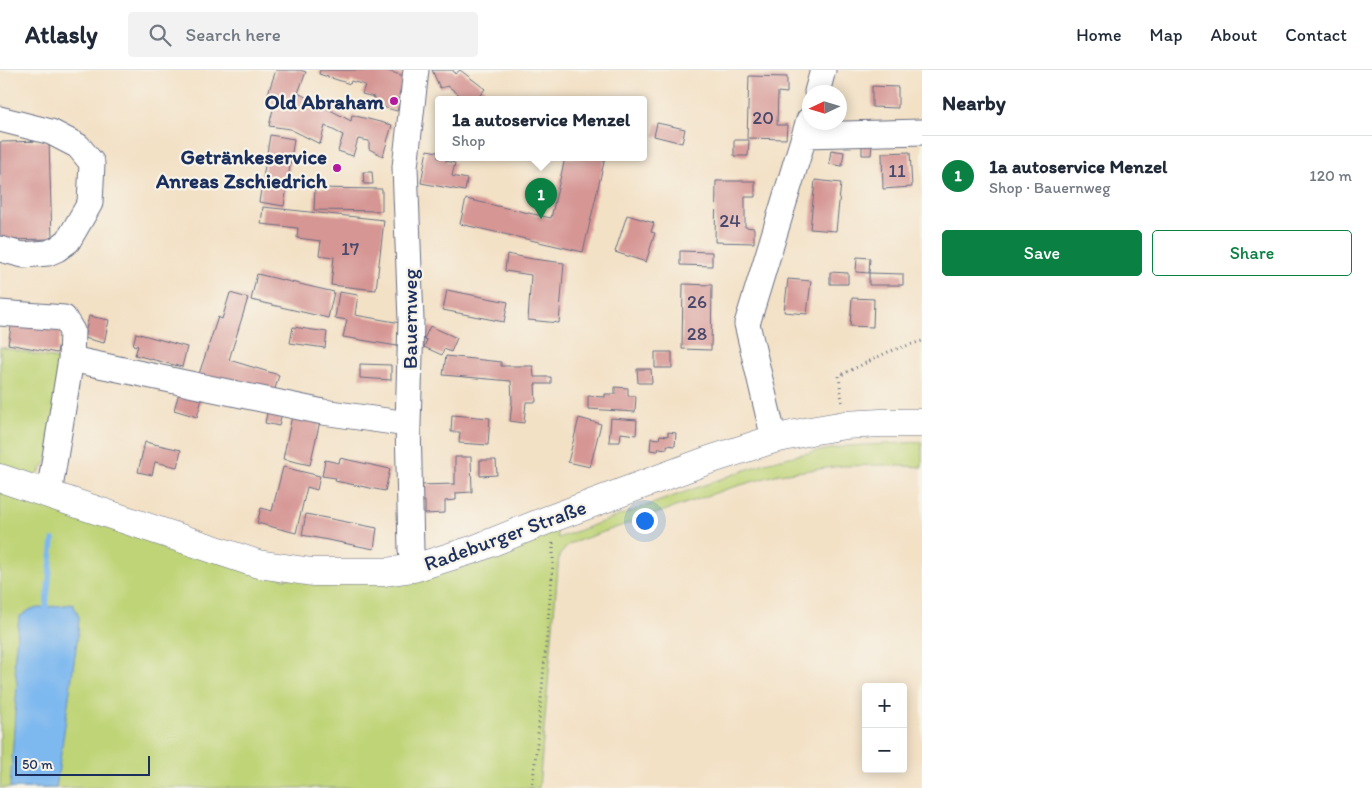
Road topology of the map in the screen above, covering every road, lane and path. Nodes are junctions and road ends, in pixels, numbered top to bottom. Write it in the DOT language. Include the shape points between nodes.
graph roads {
  1 [pos="416,70"];
  2 [pos="823,70"];
  3 [pos="819,85"];
  4 [pos="0,119"];
  5 [pos="847,129"];
  6 [pos="806,130"];
  7 [pos="922,132"];
  8 [pos="0,249"];
  9 [pos="0,313"];
  10 [pos="922,341"];
  11 [pos="71,359"];
  12 [pos="922,423"];
  13 [pos="408,424"];
  14 [pos="845,425"];
  15 [pos="774,439"];
  16 [pos="0,478"];
  17 [pos="49,494"];
  18 [pos="550,519"];
  19 [pos="414,568"];
  20 [pos="532,788"];
  1 -- 13 [label="street, Bauernweg" via="405,167 411,320"];
  2 -- 3 [label="street"];
  4 -- 8 [label="street" via="51,132 78,146 92,163 90,203 68,241 48,253 23,254"];
  5 -- 7 [label="street"];
  6 -- 15 [label="street" via="747,324"];
  9 -- 11 [label="street" via="64,318 72,331"];
  10 -- 14 [label="path" via="890,350 839,376"];
  11 -- 13 [label="street" via="323,412"];
  11 -- 17 [label="street"];
  12 -- 14 [label="main road, Radeburger Straße"];
  13 -- 19 [label="street, Bauernweg"];
  14 -- 15 [label="main road, Radeburger Straße"];
  15 -- 18 [label="main road, Radeburger Straße" via="713,458"];
  16 -- 17 [label="main road, Radeburger Straße"];
  17 -- 19 [label="main road, Radeburger Straße" via="258,564 312,572 385,572"];
  18 -- 19 [label="main road, Radeburger Straße" via="475,549"];
  18 -- 20 [label="path" via="553,564"];
}
